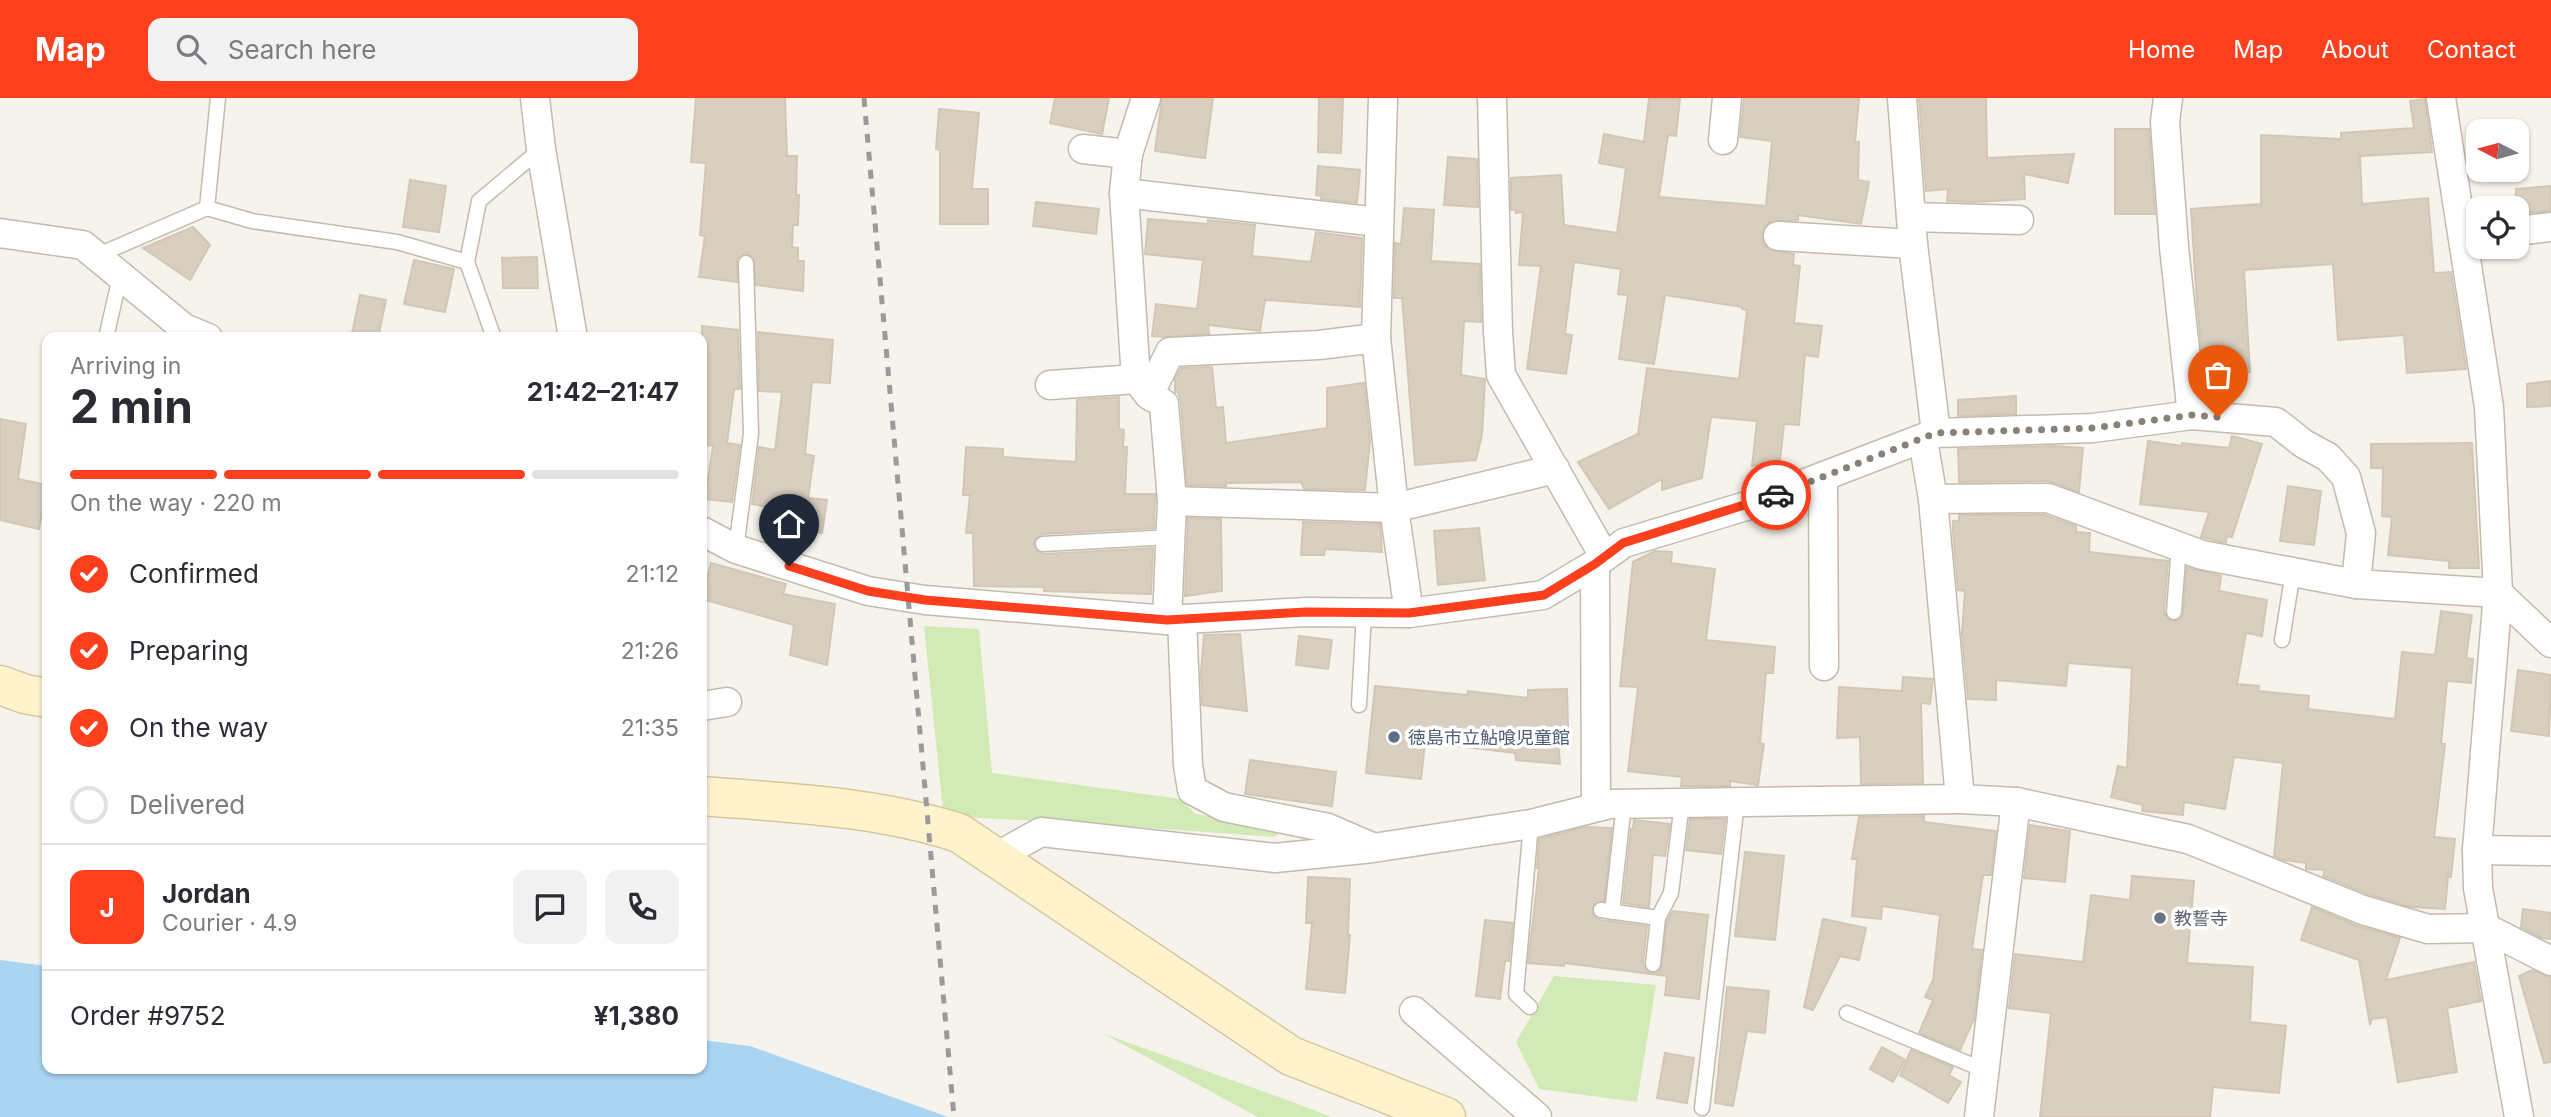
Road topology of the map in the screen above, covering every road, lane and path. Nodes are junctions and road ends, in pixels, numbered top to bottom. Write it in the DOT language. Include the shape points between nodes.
graph roads {
  1 [pos="218,98"];
  2 [pos="535,98"];
  3 [pos="1146,98"];
  4 [pos="1383,98"];
  5 [pos="1492,98"];
  6 [pos="1727,98"];
  7 [pos="1902,98"];
  8 [pos="2168,98"];
  9 [pos="2441,98"];
  10 [pos="1723,140"];
  11 [pos="541,149"];
  12 [pos="1083,149"];
  13 [pos="1128,154"];
  14 [pos="1124,193"];
  15 [pos="207,208"];
  16 [pos="2466,213"];
  17 [pos="1911,216"];
  18 [pos="2019,220"];
  19 [pos="1378,222"];
  20 [pos="2551,227"];
  21 [pos="2529,230"];
  22 [pos="0,233"];
  23 [pos="1777,236"];
  24 [pos="1913,244"];
  25 [pos="96,256"];
  26 [pos="2473,259"];
  27 [pos="467,262"];
  28 [pos="746,263"];
  29 [pos="120,276"];
  30 [pos="107,332"];
  31 [pos="194,332"];
  32 [pos="492,332"];
  33 [pos="572,332"];
  34 [pos="1376,338"];
  35 [pos="1050,385"];
  36 [pos="1143,387"];
  37 [pos="2192,415"];
  38 [pos="1930,437"];
  39 [pos="1555,469"];
  40 [pos="1822,477"];
  41 [pos="1933,499"];
  42 [pos="1172,500"];
  43 [pos="1394,508"];
  44 [pos="707,534"];
  45 [pos="1171,537"];
  46 [pos="1043,544"];
  47 [pos="2179,546"];
  48 [pos="736,549"];
  49 [pos="1600,560"];
  50 [pos="2293,572"];
  51 [pos="2356,583"];
  52 [pos="2497,593"];
  53 [pos="2174,612"];
  54 [pos="1364,613"];
  55 [pos="1409,613"];
  56 [pos="1175,619"];
  57 [pos="2281,640"];
  58 [pos="2551,643"];
  59 [pos="1824,666"];
  60 [pos="1359,705"];
  61 [pos="707,796"];
  62 [pos="1960,799"];
  63 [pos="1737,802"];
  64 [pos="2016,802"];
  65 [pos="1682,803"];
  66 [pos="1624,804"];
  67 [pos="1596,806"];
  68 [pos="1531,824"];
  69 [pos="1373,848"];
  70 [pos="2477,850"];
  71 [pos="2551,851"];
  72 [pos="993,858"];
  73 [pos="1658,918"];
  74 [pos="2486,928"];
  75 [pos="2551,961"];
  76 [pos="1653,964"];
  77 [pos="1530,1007"];
  78 [pos="1414,1011"];
  79 [pos="1847,1013"];
  80 [pos="1984,1070"];
  81 [pos="1702,1108"];
  82 [pos="1446,1117"];
  83 [pos="1537,1117"];
  84 [pos="1979,1117"];
  85 [pos="2519,1117"];
  1 -- 15 [label="lane"];
  2 -- 11 [label="street"];
  3 -- 13 [label="street"];
  4 -- 19 [label="street"];
  5 -- 39 [label="street" via="1501,375"];
  6 -- 10 [label="street"];
  7 -- 17 [label="street"];
  8 -- 37 [label="street" via="2165,122 2174,247"];
  9 -- 16 [label="street"];
  11 -- 27 [label="lane" via="479,201"];
  11 -- 33 [label="street"];
  12 -- 13 [label="street"];
  13 -- 14 [label="street"];
  14 -- 19 [label="street"];
  14 -- 36 [label="street"];
  15 -- 25 [label="lane"];
  15 -- 27 [label="lane" via="251,221 397,242"];
  17 -- 18 [label="street"];
  17 -- 24 [label="street"];
  19 -- 34 [label="street"];
  20 -- 21 [label="street"];
  22 -- 25 [label="street" via="83,245"];
  23 -- 24 [label="street"];
  24 -- 38 [label="street"];
  25 -- 29 [label="street"];
  26 -- 52 [label="street" via="2489,407"];
  27 -- 32 [label="lane"];
  28 -- 48 [label="lane" via="751,434"];
  29 -- 30 [label="lane"];
  29 -- 31 [label="street"];
  34 -- 36 [label="street" via="1170,352"];
  34 -- 43 [label="street"];
  35 -- 36 [label="street"];
  36 -- 42 [label="street" via="1164,404"];
  37 -- 38 [label="street" via="2093,428"];
  37 -- 51 [label="street" via="2276,422 2328,457 2346,477 2361,533"];
  38 -- 40 [label="street"];
  38 -- 41 [label="street"];
  39 -- 43 [label="street"];
  39 -- 49 [label="street"];
  40 -- 49 [label="street" via="1623,543"];
  40 -- 59 [label="street"];
  41 -- 47 [label="street" via="2048,498"];
  41 -- 62 [label="street"];
  42 -- 43 [label="street"];
  42 -- 45 [label="street"];
  43 -- 55 [label="street"];
  44 -- 48 [label="street"];
  45 -- 46 [label="lane"];
  45 -- 56 [label="street"];
  47 -- 50 [label="street" via="2202,555"];
  47 -- 53 [label="lane"];
  48 -- 56 [label="street" via="868,591 925,600"];
  49 -- 55 [label="street" via="1544,595"];
  49 -- 67 [label="street"];
  50 -- 51 [label="street"];
  50 -- 57 [label="lane"];
  51 -- 52 [label="street"];
  52 -- 58 [label="street"];
  52 -- 70 [label="street"];
  54 -- 55 [label="street"];
  54 -- 56 [label="street"];
  54 -- 60 [label="lane"];
  56 -- 69 [label="street" via="1192,790 1224,807 1328,828"];
  61 -- 72 [label="street" via="858,809 928,823 959,833"];
  62 -- 63 [label="street"];
  62 -- 64 [label="street"];
  63 -- 65 [label="street"];
  63 -- 81 [label="lane"];
  64 -- 74 [label="street" via="2188,839 2363,910 2428,929"];
  64 -- 80 [label="street"];
  65 -- 66 [label="street"];
  65 -- 73 [label="lane" via="1671,893"];
  66 -- 67 [label="street"];
  66 -- 73 [label="lane" via="1606,911"];
  67 -- 68 [label="street"];
  68 -- 69 [label="street"];
  68 -- 77 [label="lane" via="1516,995"];
  69 -- 72 [label="street" via="1275,858 1041,832"];
  70 -- 71 [label="street"];
  70 -- 74 [label="street" via="2477,888"];
  72 -- 82 [label="street" via="1291,1056"];
  73 -- 76 [label="lane"];
  74 -- 75 [label="street"];
  74 -- 85 [label="street"];
  78 -- 83 [label="street"];
  79 -- 80 [label="lane"];
  80 -- 84 [label="street"];
}
